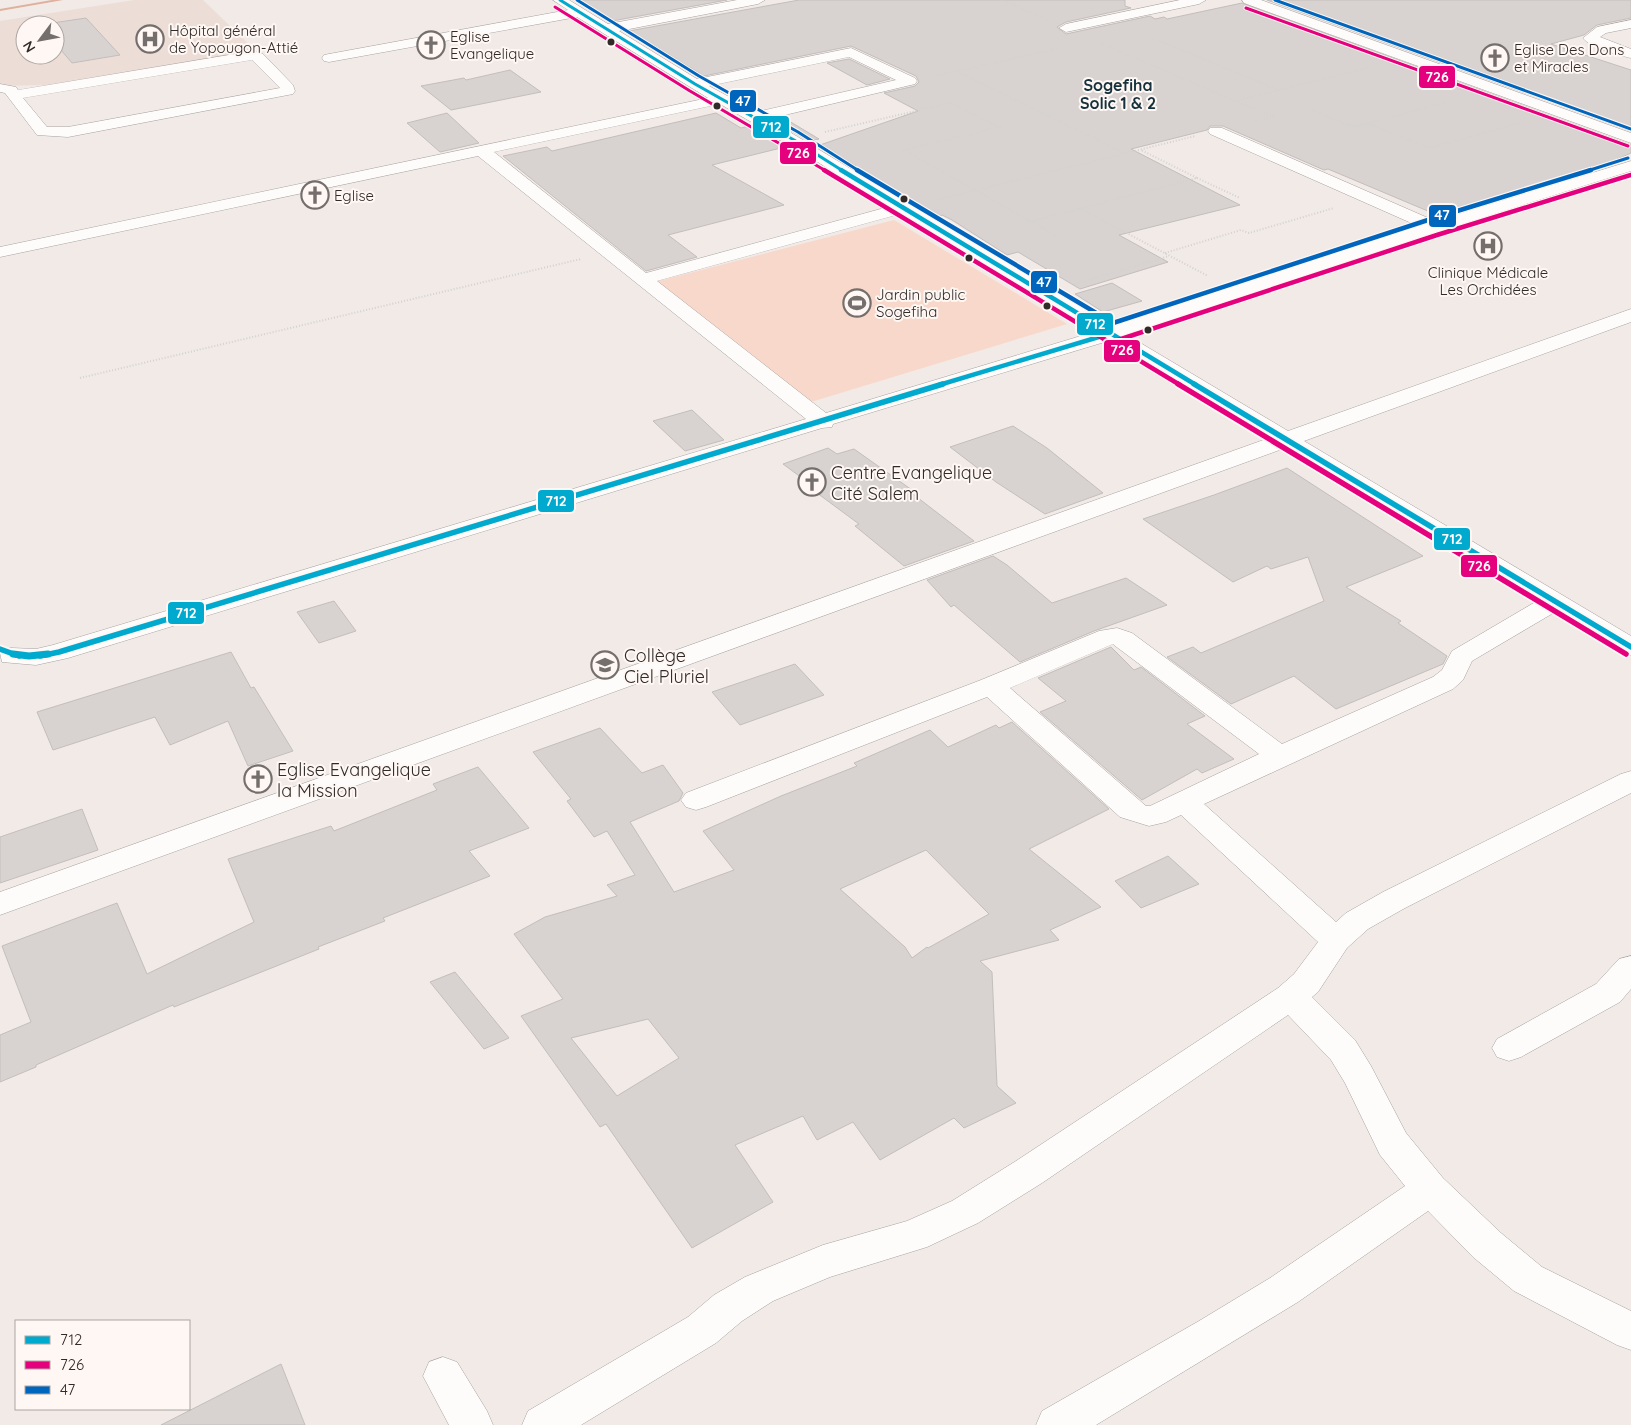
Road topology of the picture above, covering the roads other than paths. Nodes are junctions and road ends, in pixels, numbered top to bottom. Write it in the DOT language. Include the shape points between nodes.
graph roads {
  1 [pos="560,0"];
  2 [pos="758,0"];
  3 [pos="1147,0"];
  4 [pos="1199,0"];
  5 [pos="1249,0"];
  6 [pos="1299,0"];
  7 [pos="1168,7"];
  8 [pos="1269,7"];
  9 [pos="581,12"];
  10 [pos="1631,24"];
  11 [pos="1066,28"];
  12 [pos="605,29"];
  13 [pos="1631,54"];
  14 [pos="329,58"];
  15 [pos="695,84"];
  16 [pos="756,89"];
  17 [pos="7,92"];
  18 [pos="721,98"];
  19 [pos="756,117"];
  20 [pos="1216,131"];
  21 [pos="1631,138"];
  22 [pos="482,150"];
  23 [pos="1631,166"];
  24 [pos="902,208"];
  25 [pos="1434,227"];
  26 [pos="0,252"];
  27 [pos="644,279"];
  28 [pos="1631,314"];
  29 [pos="1112,333"];
  30 [pos="824,422"];
  31 [pos="1289,439"];
  32 [pos="1555,601"];
  33 [pos="1625,637"];
  34 [pos="4,656"];
  35 [pos="991,686"];
  36 [pos="1280,756"];
  37 [pos="1631,781"];
  38 [pos="696,800"];
  39 [pos="1184,802"];
  40 [pos="0,904"];
  41 [pos="1336,940"];
  42 [pos="1631,968"];
  43 [pos="1290,997"];
  44 [pos="1508,1048"];
  45 [pos="1430,1189"];
  46 [pos="1631,1332"];
  47 [pos="443,1376"];
  48 [pos="472,1425"];
  49 [pos="543,1425"];
  50 [pos="1057,1425"];
  1 -- 9 [label="street"];
  2 -- 12 [label="street"];
  3 -- 7 [label="street"];
  4 -- 7 [label="street"];
  5 -- 8 [label="street"];
  6 -- 8 [label="street"];
  7 -- 11 [label="street"];
  8 -- 21 [label="street"];
  9 -- 12 [label="street"];
  9 -- 14 [label="street"];
  10 -- 13 [label="street" via="1602,30 1590,38"];
  12 -- 15 [label="street"];
  15 -- 18 [label="street"];
  15 -- 19 [label="street" via="851,52 910,81"];
  16 -- 18 [label="street"];
  17 -- 17 [label="street" via="253,55 288,88 47,134"];
  18 -- 19 [label="street"];
  18 -- 22 [label="street"];
  19 -- 24 [label="street"];
  20 -- 25 [label="street"];
  22 -- 26 [label="street"];
  22 -- 27 [label="street"];
  23 -- 25 [label="street"];
  24 -- 27 [label="street"];
  24 -- 29 [label="street"];
  25 -- 29 [label="street"];
  27 -- 30 [label="street"];
  28 -- 31 [label="street"];
  29 -- 30 [label="street"];
  29 -- 31 [label="street"];
  30 -- 34 [label="street" via="59,652 36,657"];
  31 -- 32 [label="street"];
  31 -- 40 [label="street"];
  32 -- 33 [label="street"];
  32 -- 36 [label="street" via="1461,656 1454,674 1443,683"];
  35 -- 36 [label="street" via="1117,636"];
  35 -- 38 [label="street"];
  35 -- 39 [label="street" via="1130,810 1140,816 1156,815"];
  36 -- 39 [label="street"];
  37 -- 41 [label="street" via="1394,900 1358,921"];
  39 -- 41 [label="street"];
  41 -- 43 [label="street" via="1306,983"];
  42 -- 44 [label="street" via="1608,993"];
  43 -- 45 [label="street" via="1343,1050 1393,1144"];
  43 -- 49 [label="street" via="965,1212 914,1235 823,1262 759,1290 728,1308 702,1330"];
  45 -- 46 [label="street" via="1487,1245 1528,1279"];
  45 -- 50 [label="street" via="1284,1290"];
  47 -- 48 [label="street"];
}
